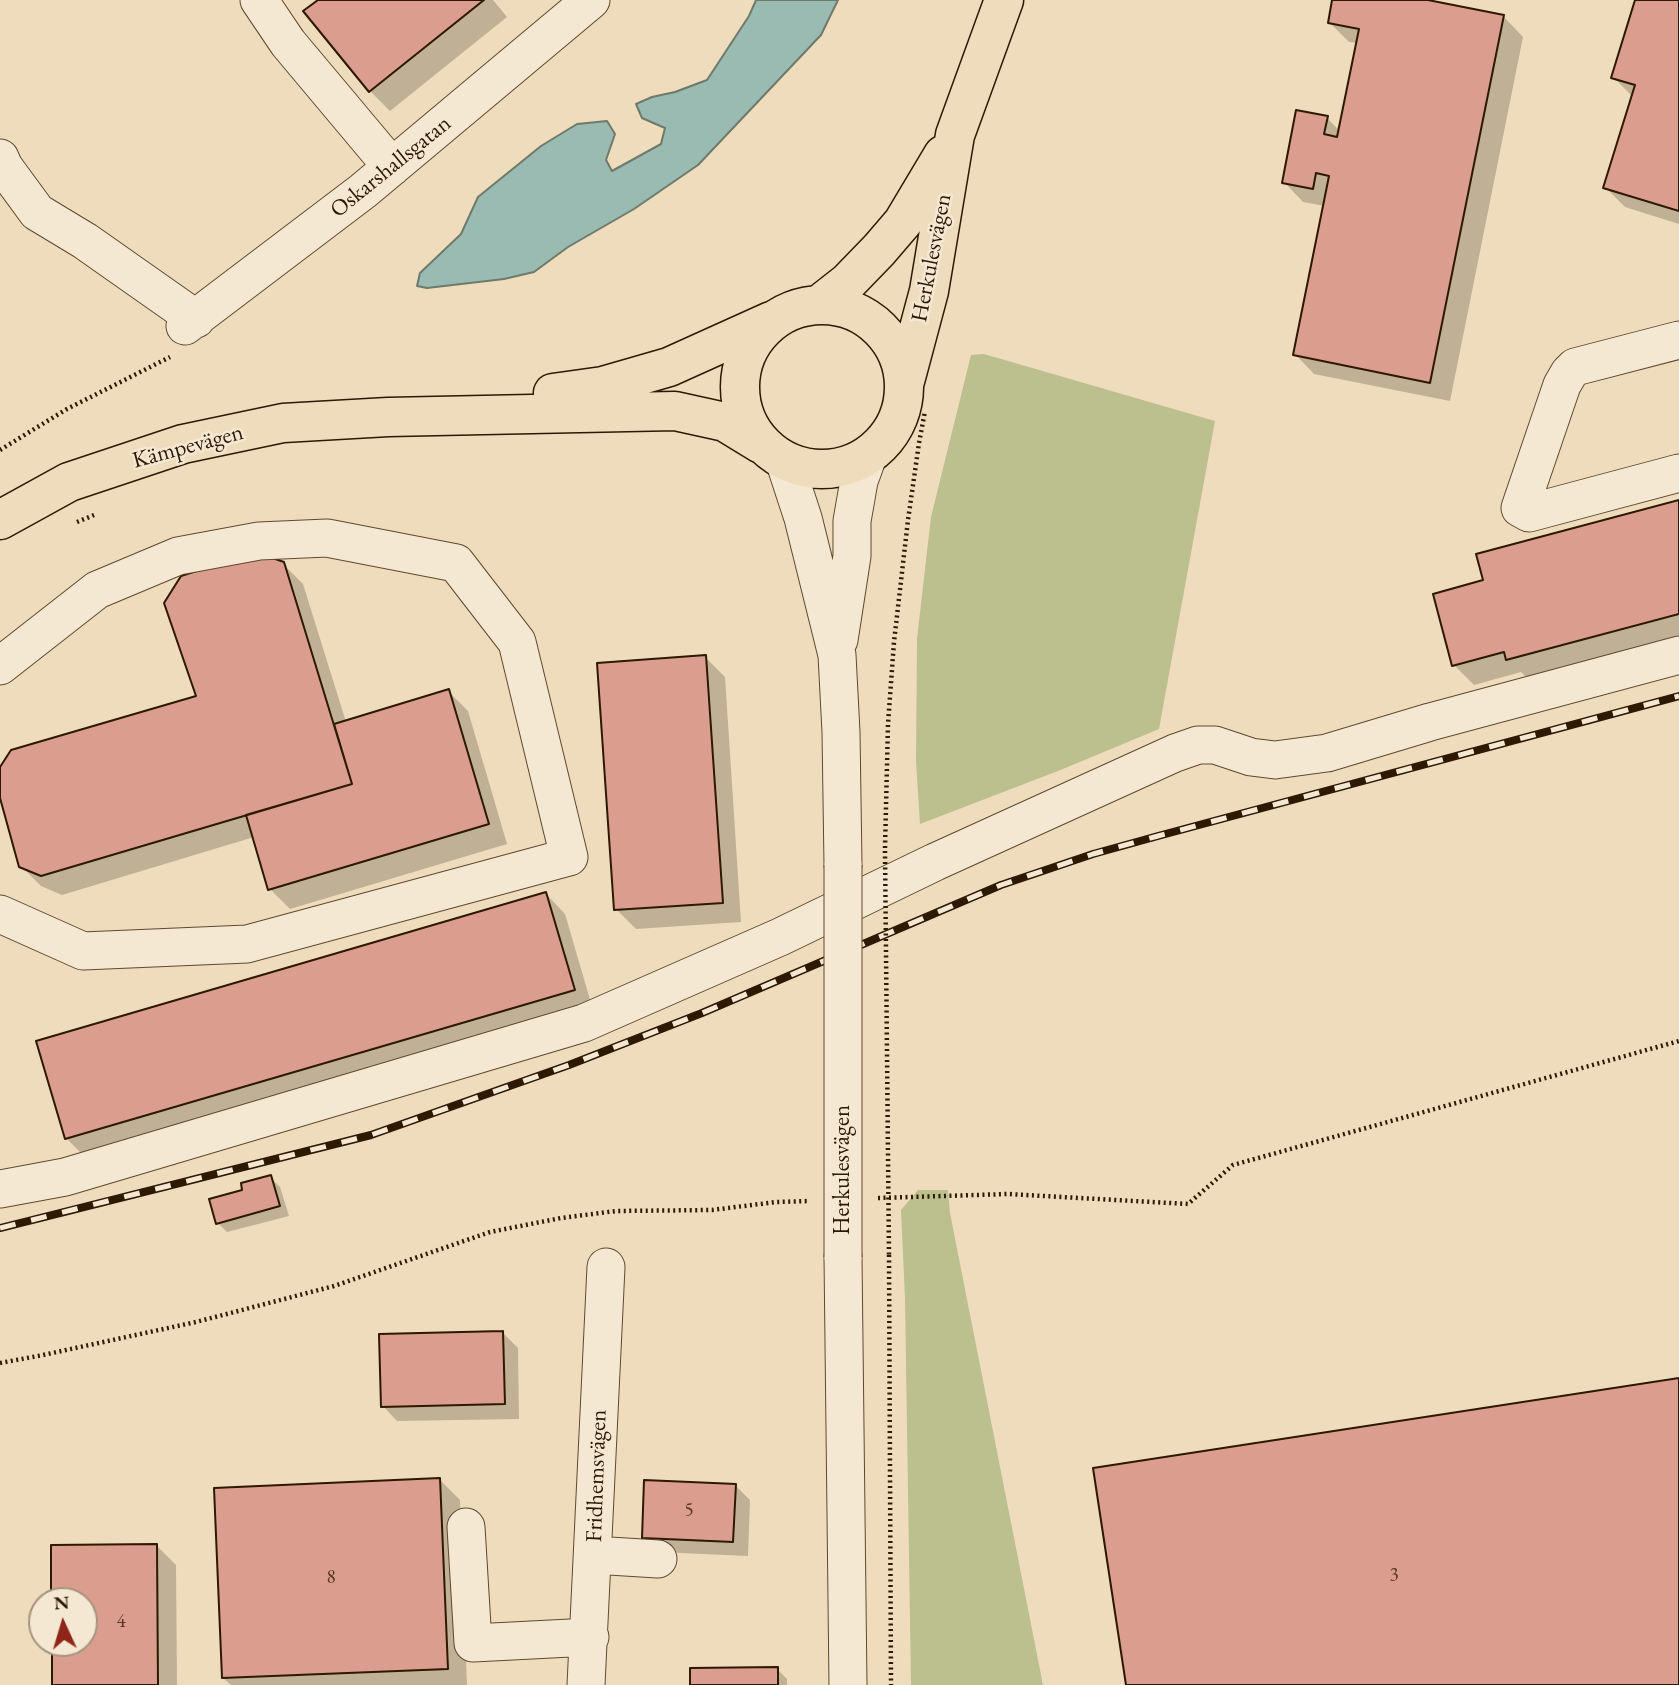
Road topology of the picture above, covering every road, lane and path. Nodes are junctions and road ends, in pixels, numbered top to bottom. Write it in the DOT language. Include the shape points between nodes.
graph roads {
  1 [pos="259,0"];
  2 [pos="591,0"];
  3 [pos="1004,0"];
  4 [pos="955,135"];
  5 [pos="0,158"];
  6 [pos="391,167"];
  7 [pos="820,304"];
  8 [pos="771,321"];
  9 [pos="190,323"];
  10 [pos="1679,340"];
  11 [pos="915,394"];
  12 [pos="388,417"];
  13 [pos="0,450"];
  14 [pos="773,452"];
  15 [pos="868,456"];
  16 [pos="1679,474"];
  17 [pos="97,514"];
  18 [pos="0,520"];
  19 [pos="71,525"];
  20 [pos="837,655"];
  21 [pos="1679,655"];
  22 [pos="0,666"];
  23 [pos="0,914"];
  24 [pos="0,1189"];
  25 [pos="606,1267"];
  26 [pos="466,1527"];
  27 [pos="593,1555"];
  28 [pos="658,1559"];
  29 [pos="590,1637"];
  30 [pos="586,1685"];
  31 [pos="848,1685"];
  32 [pos="891,1685"];
  1 -- 6 [label="street" via="288,43"];
  2 -- 6 [label="street, Oskarshallsgatan"];
  3 -- 4 [label="main road, Herkulesvägen"];
  4 -- 7 [label="main road, Herkulesvägen" via="903,222 848,282"];
  4 -- 11 [label="main road, Herkulesvägen"];
  5 -- 9 [label="street" via="37,212 85,241"];
  6 -- 9 [label="street, Oskarshallsgatan"];
  7 -- 8 [label="main road" via="794,308"];
  7 -- 11 [label="main road" via="845,307 868,317 886,334"];
  8 -- 12 [label="main road, Kämpevägen" via="669,367 603,386"];
  8 -- 14 [label="main road" via="752,341 741,367 739,394 746,421"];
  9 -- 13 [label="path" via="176,354 67,409"];
  10 -- 16 [label="street" via="1575,367 1569,373 1520,508 1529,513"];
  11 -- 15 [label="main road" via="903,402 897,423"];
  11 -- 32 [label="path, bridge" via="919,443 894,642 885,851"];
  12 -- 14 [label="main road, Kämpevägen" via="675,411 725,422"];
  12 -- 18 [label="main road, Kämpevägen" via="284,423 183,443 69,482"];
  14 -- 15 [label="main road" via="798,466 822,470"];
  14 -- 20 [label="street, Herkulesvägen" via="803,518"];
  15 -- 20 [label="street, Herkulesvägen" via="852,521 852,556"];
  17 -- 19 [label="path"];
  20 -- 31 [label="street, Herkulesvägen, bridge" via="843,864"];
  21 -- 24 [label="street" via="1327,753 1275,760 1215,745 1175,753 584,1023 65,1177"];
  22 -- 23 [label="street" via="97,590 178,556 259,541 327,538 456,563 517,642 569,857 247,944 83,951"];
  25 -- 27 [label="street, Fridhemsvägen"];
  26 -- 29 [label="street" via="473,1643"];
  27 -- 28 [label="street"];
  27 -- 29 [label="street, Fridhemsvägen"];
  29 -- 30 [label="street, Fridhemsvägen"];
}
